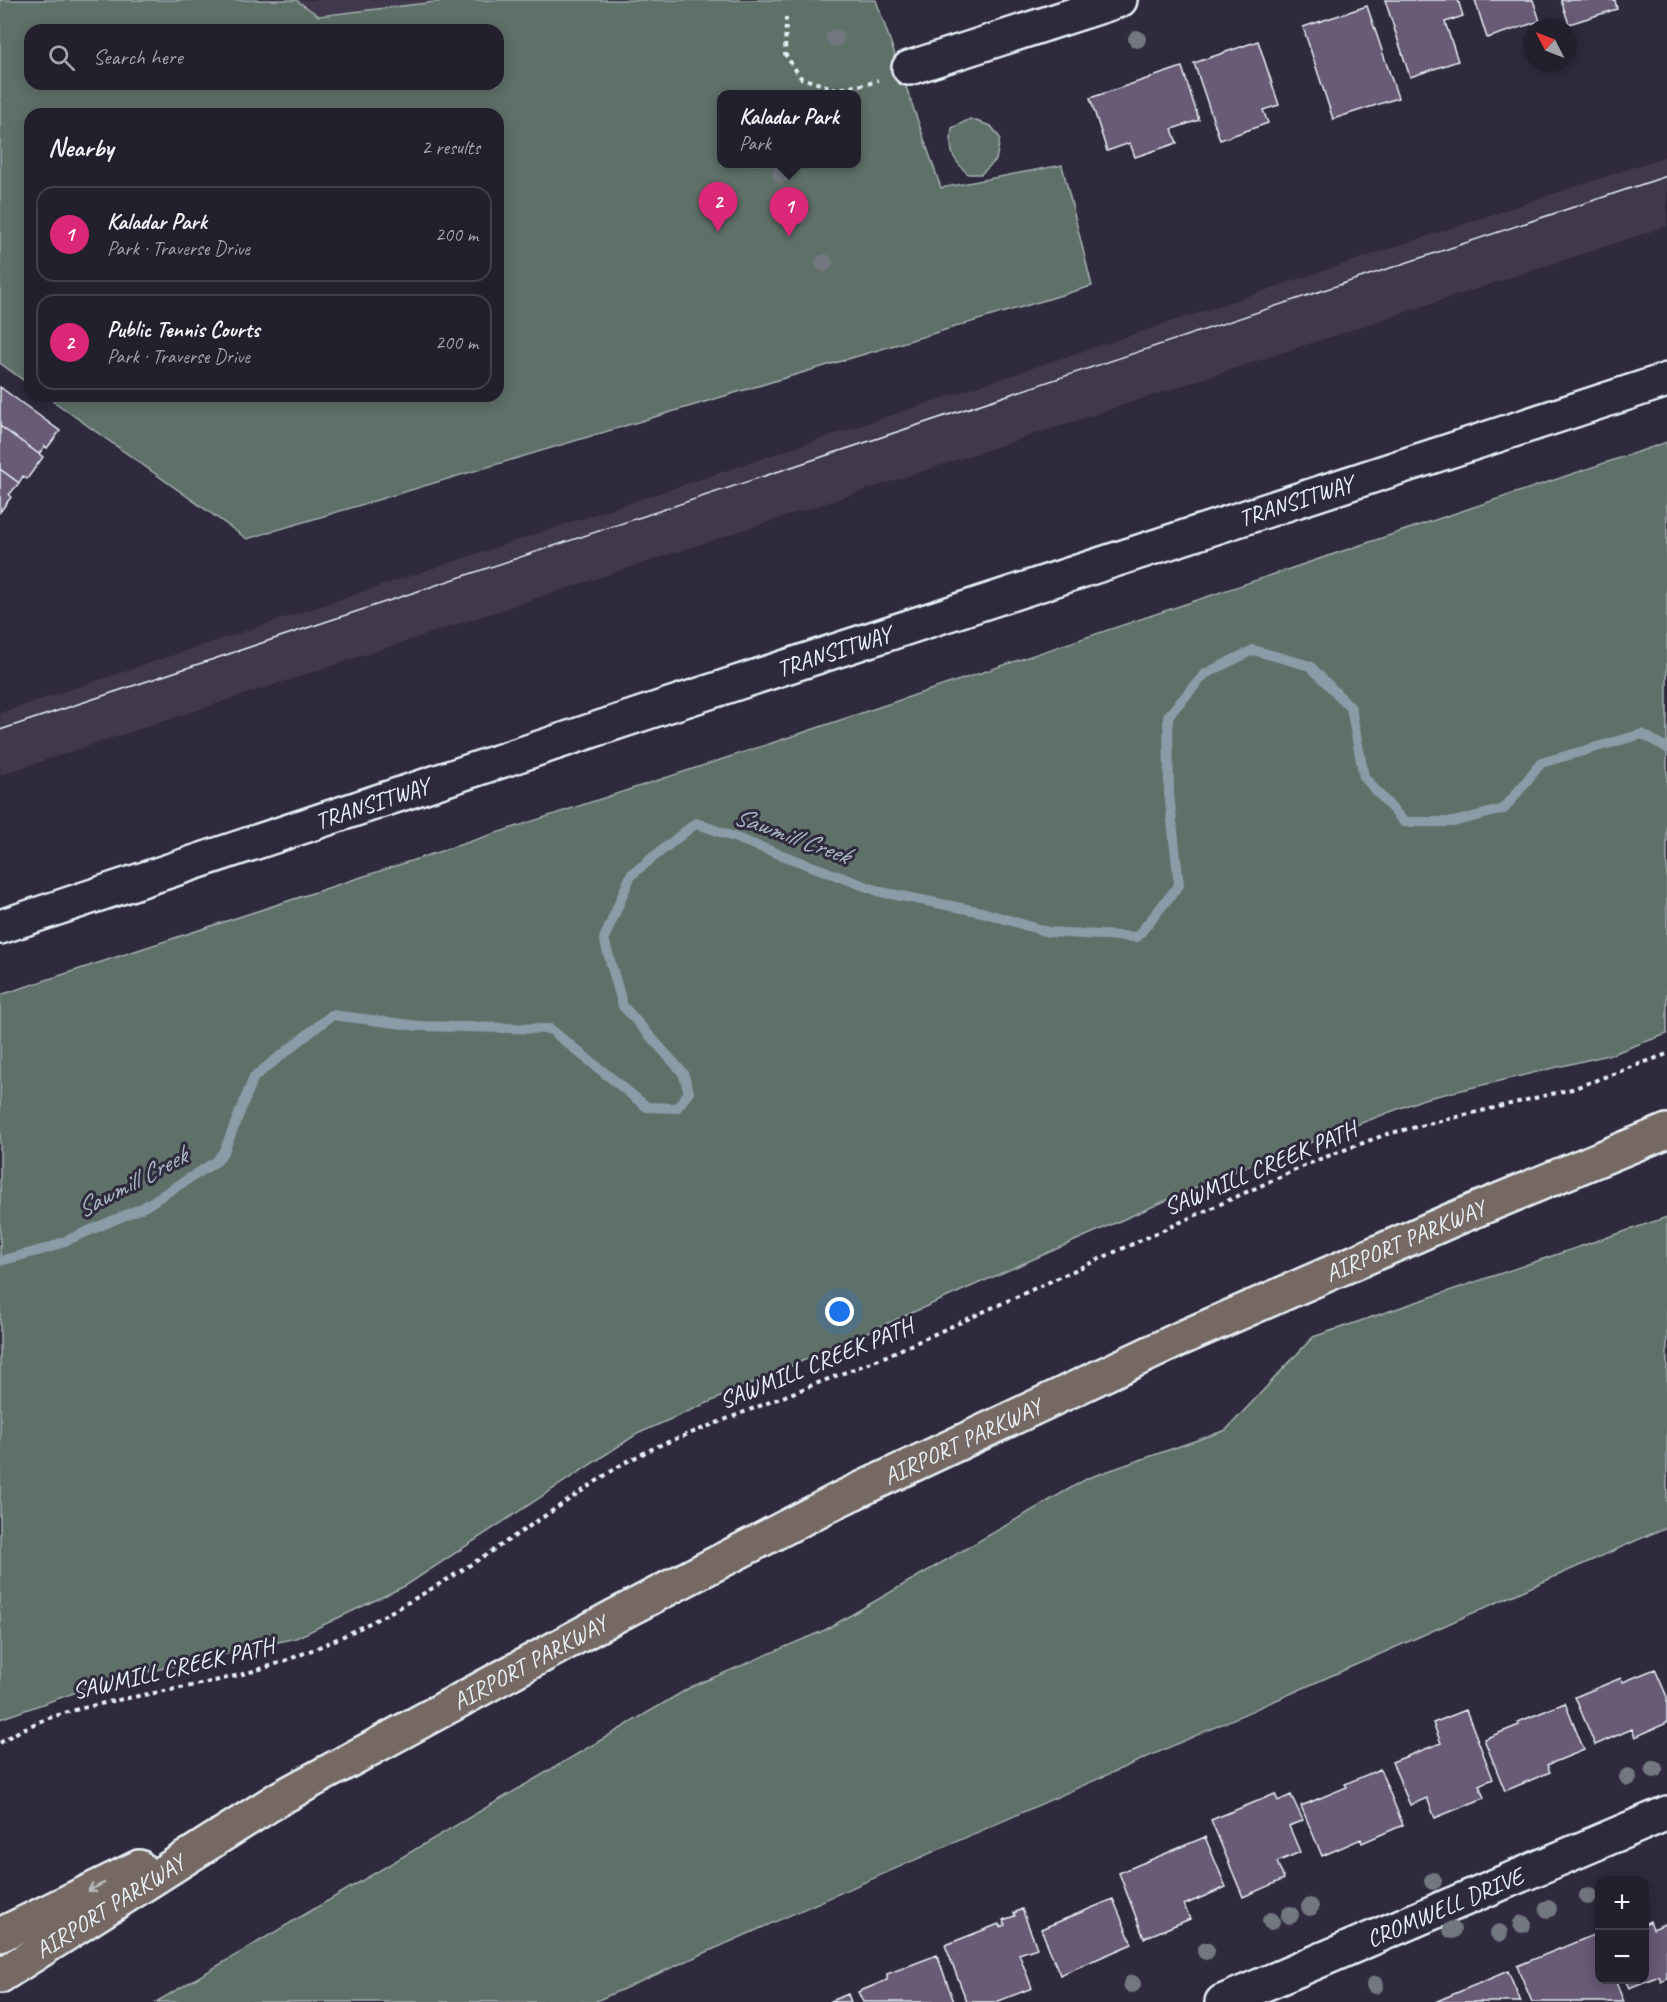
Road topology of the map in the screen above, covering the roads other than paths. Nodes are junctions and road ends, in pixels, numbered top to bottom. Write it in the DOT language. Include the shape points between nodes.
graph roads {
  1 [pos="1120,0"];
  2 [pos="909,68"];
  3 [pos="1667,380"];
  4 [pos="0,927"];
  5 [pos="1667,1131"];
  6 [pos="280,1798"];
  7 [pos="1667,1813"];
  8 [pos="0,1935"];
  9 [pos="0,1976"];
  10 [pos="1222,2002"];
  1 -- 2 [label="street"];
  3 -- 4 [label="street, TRANSITWAY"];
  5 -- 6 [label="highway, AIRPORT PARKWAY" via="1184,1337 840,1499"];
  6 -- 8 [label="highway, AIRPORT PARKWAY, one-way"];
  6 -- 9 [label="highway, AIRPORT PARKWAY"];
  7 -- 10 [label="street, CROMWELL DRIVE"];
}
